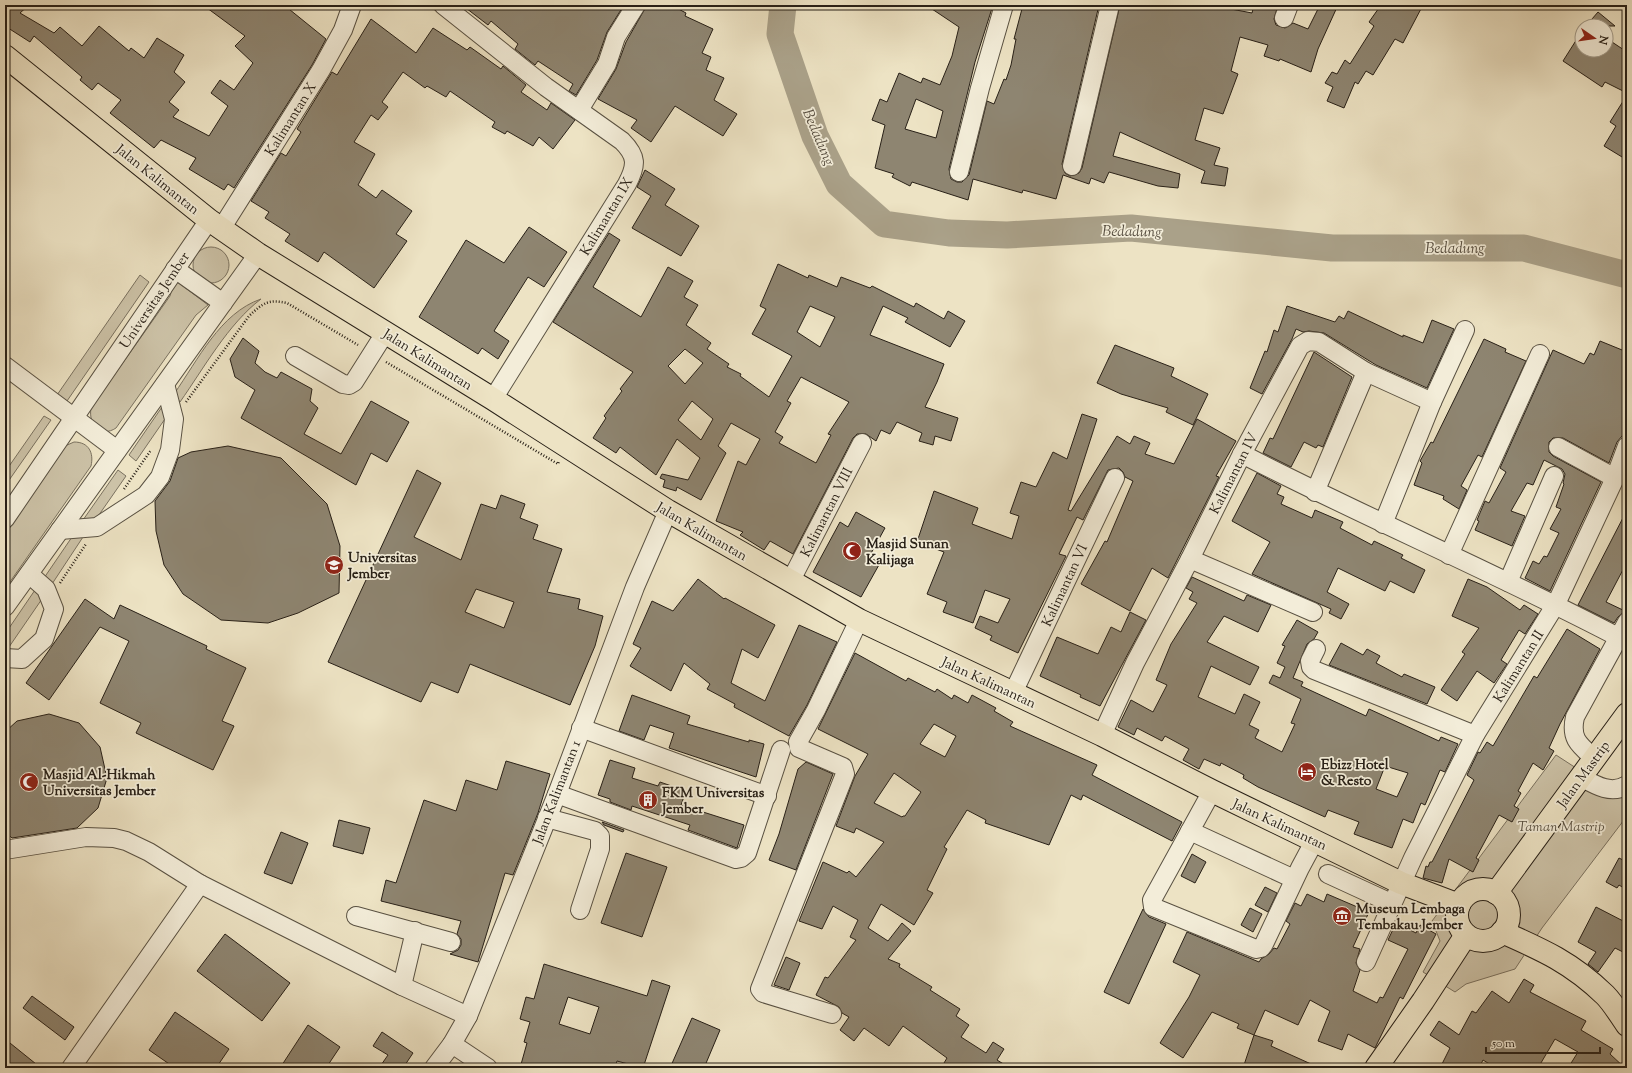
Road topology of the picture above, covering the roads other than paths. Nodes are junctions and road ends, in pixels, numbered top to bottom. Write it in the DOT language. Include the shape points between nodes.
graph roads {
  1 [pos="352,5"];
  2 [pos="443,5"];
  3 [pos="636,5"];
  4 [pos="1004,5"];
  5 [pos="1110,5"];
  6 [pos="5,56"];
  7 [pos="579,110"];
  8 [pos="1072,166"];
  9 [pos="959,172"];
  10 [pos="215,224"];
  11 [pos="258,254"];
  12 [pos="175,269"];
  13 [pos="223,303"];
  14 [pos="1465,330"];
  15 [pos="386,333"];
  16 [pos="1540,354"];
  17 [pos="295,356"];
  18 [pos="5,366"];
  19 [pos="1366,372"];
  20 [pos="165,384"];
  21 [pos="492,399"];
  22 [pos="1432,402"];
  23 [pos="74,417"];
  24 [pos="862,443"];
  25 [pos="1627,446"];
  26 [pos="1558,447"];
  27 [pos="117,450"];
  28 [pos="1242,454"];
  29 [pos="1554,476"];
  30 [pos="1115,478"];
  31 [pos="1615,478"];
  32 [pos="1315,492"];
  33 [pos="668,511"];
  34 [pos="5,519"];
  35 [pos="1383,524"];
  36 [pos="60,530"];
  37 [pos="1449,555"];
  38 [pos="1190,559"];
  39 [pos="29,574"];
  40 [pos="790,582"];
  41 [pos="1508,582"];
  42 [pos="1556,604"];
  43 [pos="5,607"];
  44 [pos="1313,612"];
  45 [pos="859,620"];
  46 [pos="1622,630"];
  47 [pos="1316,649"];
  48 [pos="5,658"];
  49 [pos="1013,693"];
  50 [pos="1627,714"];
  51 [pos="581,728"];
  52 [pos="1102,735"];
  53 [pos="1475,735"];
  54 [pos="781,750"];
  55 [pos="1595,759"];
  56 [pos="1581,777"];
  57 [pos="1627,785"];
  58 [pos="1212,791"];
  59 [pos="557,794"];
  60 [pos="767,796"];
  61 [pos="547,818"];
  62 [pos="1190,831"];
  63 [pos="1315,840"];
  64 [pos="5,850"];
  65 [pos="1328,874"];
  66 [pos="1294,879"];
  67 [pos="1401,883"];
  68 [pos="200,884"];
  69 [pos="1496,893"];
  70 [pos="1391,903"];
  71 [pos="1459,905"];
  72 [pos="580,910"];
  73 [pos="356,916"];
  74 [pos="415,931"];
  75 [pos="1502,932"];
  76 [pos="1466,935"];
  77 [pos="451,942"];
  78 [pos="1366,962"];
  79 [pos="402,986"];
  80 [pos="832,1014"];
  81 [pos="468,1016"];
  82 [pos="1627,1025"];
  83 [pos="452,1044"];
  84 [pos="72,1068"];
  85 [pos="434,1068"];
  86 [pos="488,1068"];
  87 [pos="1376,1068"];
  1 -- 10 [label="street, Kalimantan X" via="343,30 321,70"];
  2 -- 7 [label="street, Kalimantan IX"];
  3 -- 7 [label="street" via="616,37 607,64"];
  4 -- 9 [label="street"];
  5 -- 8 [label="street"];
  6 -- 10 [label="main road, Jalan Kalimantan"];
  7 -- 21 [label="street, Kalimantan IX" via="632,151 632,175"];
  10 -- 11 [label="main road, Jalan Kalimantan"];
  10 -- 12 [label="street, Universitas Jember"];
  11 -- 13 [label="street"];
  11 -- 15 [label="main road, Jalan Kalimantan"];
  12 -- 13 [label="street"];
  12 -- 23 [label="street, Universitas Jember"];
  13 -- 20 [label="street"];
  14 -- 22 [label="street"];
  15 -- 17 [label="street" via="354,382 349,384 343,384"];
  15 -- 21 [label="main road, Jalan Kalimantan"];
  16 -- 37 [label="street"];
  18 -- 23 [label="street"];
  19 -- 22 [label="street, Kalimantan IV"];
  19 -- 28 [label="street, Kalimantan IV" via="1318,342 1310,340 1303,343"];
  19 -- 32 [label="street"];
  20 -- 27 [label="street"];
  20 -- 36 [label="street" via="174,419 170,450 160,477 146,495 97,527"];
  21 -- 33 [label="main road, Jalan Kalimantan"];
  22 -- 35 [label="street"];
  23 -- 27 [label="street"];
  23 -- 34 [label="street, Universitas Jember"];
  24 -- 40 [label="street, Kalimantan VIII"];
  25 -- 31 [label="street, Kalimantan II"];
  26 -- 31 [label="street"];
  27 -- 36 [label="street"];
  28 -- 32 [label="street"];
  28 -- 38 [label="street, Kalimantan IV"];
  29 -- 41 [label="street"];
  30 -- 49 [label="street, Kalimantan VI"];
  31 -- 42 [label="street, Kalimantan II"];
  32 -- 35 [label="street"];
  33 -- 40 [label="main road, Jalan Kalimantan"];
  33 -- 51 [label="street, Jalan Kalimantan 1" via="635,587"];
  35 -- 37 [label="street"];
  36 -- 39 [label="street"];
  37 -- 41 [label="street"];
  38 -- 44 [label="street"];
  38 -- 52 [label="street, Kalimantan IV" via="1135,663"];
  39 -- 43 [label="street"];
  39 -- 48 [label="street" via="46,589 54,609 44,639 22,659"];
  40 -- 45 [label="main road, Jalan Kalimantan"];
  41 -- 42 [label="street"];
  42 -- 46 [label="street"];
  42 -- 53 [label="street, Kalimantan II"];
  45 -- 49 [label="main road, Jalan Kalimantan"];
  45 -- 80 [label="street" via="798,742 799,748 843,767 845,774 760,987 763,993"];
  46 -- 55 [label="street" via="1579,707 1573,723 1576,740"];
  47 -- 53 [label="street" via="1310,662 1314,670"];
  49 -- 52 [label="main road, Jalan Kalimantan"];
  50 -- 55 [label="main road, Jalan Mastrip"];
  51 -- 59 [label="street, Jalan Kalimantan 1"];
  51 -- 60 [label="street"];
  52 -- 58 [label="main road, Jalan Kalimantan"];
  53 -- 67 [label="street, Kalimantan II"];
  54 -- 60 [label="street"];
  55 -- 56 [label="main road, Jalan Mastrip"];
  56 -- 57 [label="street" via="1605,789 1617,789"];
  56 -- 69 [label="main road, Jalan Mastrip"];
  58 -- 62 [label="street"];
  58 -- 63 [label="main road, Jalan Kalimantan"];
  59 -- 60 [label="street" via="736,859 747,853"];
  59 -- 61 [label="street, Jalan Kalimantan 1"];
  61 -- 72 [label="street" via="595,831 600,836 600,849"];
  61 -- 81 [label="street, Jalan Kalimantan 1"];
  62 -- 66 [label="street"];
  62 -- 66 [label="street" via="1152,900 1153,907 1259,949 1264,944"];
  63 -- 66 [label="street"];
  63 -- 67 [label="main road, Jalan Kalimantan"];
  64 -- 68 [label="street" via="86,837 114,838 149,852"];
  65 -- 70 [label="street"];
  67 -- 70 [label="street, Kalimantan II"];
  67 -- 71 [label="main road, Jalan Kalimantan"];
  68 -- 79 [label="street"];
  68 -- 84 [label="street"];
  69 -- 71 [label="main road" via="1479,889 1470,892"];
  69 -- 75 [label="main road" via="1503,899 1508,911 1507,924"];
  70 -- 78 [label="street, Kalimantan II"];
  71 -- 76 [label="main road" via="1459,926"];
  73 -- 74 [label="street"];
  74 -- 77 [label="street"];
  74 -- 79 [label="street"];
  75 -- 76 [label="main road" via="1495,938 1485,941 1475,940"];
  75 -- 82 [label="main road" via="1555,956 1574,968 1606,996"];
  76 -- 87 [label="main road"];
  79 -- 81 [label="street"];
  81 -- 83 [label="street, Jalan Kalimantan 1"];
  83 -- 85 [label="street, Jalan Kalimantan 1"];
  83 -- 86 [label="street"];
}
